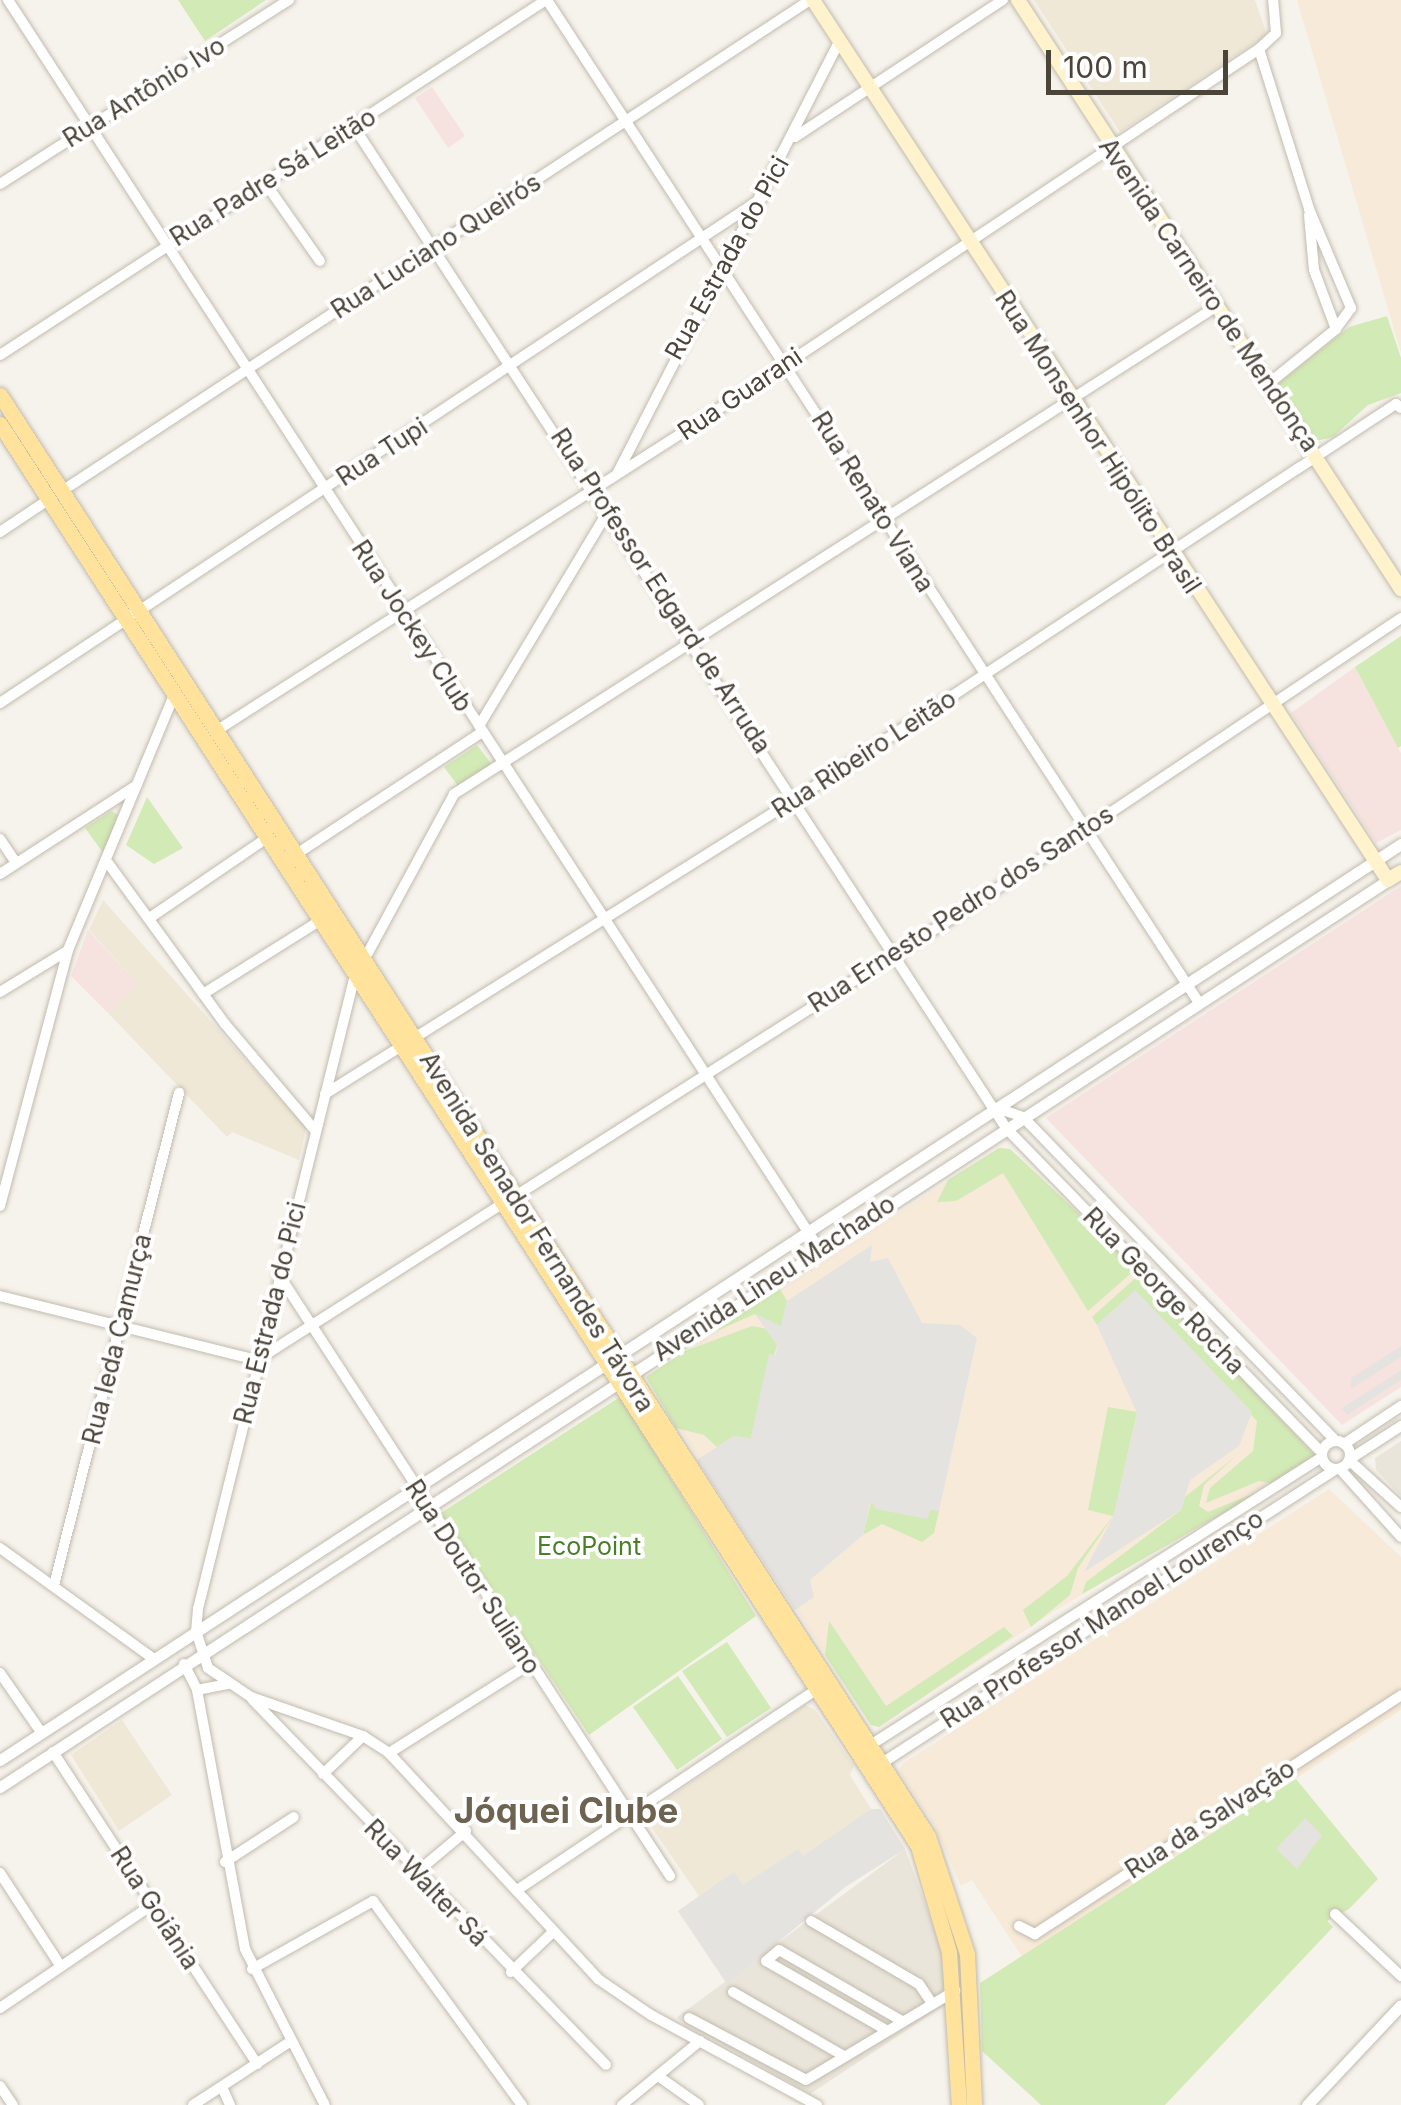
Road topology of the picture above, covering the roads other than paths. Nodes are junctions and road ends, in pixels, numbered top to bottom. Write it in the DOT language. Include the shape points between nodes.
graph roads {
  1 [pos="8,0"];
  2 [pos="289,0"];
  3 [pos="546,0"];
  4 [pos="811,0"];
  5 [pos="1003,0"];
  6 [pos="1018,0"];
  7 [pos="1273,0"];
  8 [pos="527,4"];
  9 [pos="840,42"];
  10 [pos="1259,50"];
  11 [pos="868,88"];
  12 [pos="624,123"];
  13 [pos="88,125"];
  14 [pos="354,127"];
  15 [pos="792,138"];
  16 [pos="1111,147"];
  17 [pos="0,184"];
  18 [pos="266,184"];
  19 [pos="762,198"];
  20 [pos="1309,208"];
  21 [pos="703,239"];
  22 [pos="968,241"];
  23 [pos="164,245"];
  24 [pos="433,248"];
  25 [pos="320,262"];
  26 [pos="722,270"];
  27 [pos="1216,306"];
  28 [pos="1336,329"];
  29 [pos="0,356"];
  30 [pos="786,362"];
  31 [pos="512,366"];
  32 [pos="247,370"];
  33 [pos="1268,384"];
  34 [pos="0,395"];
  35 [pos="1072,401"];
  36 [pos="1399,406"];
  37 [pos="0,424"];
  38 [pos="1317,456"];
  39 [pos="616,475"];
  40 [pos="593,489"];
  41 [pos="323,490"];
  42 [pos="55,496"];
  43 [pos="608,511"];
  44 [pos="883,518"];
  45 [pos="0,532"];
  46 [pos="1170,552"];
  47 [pos="1401,589"];
  48 [pos="404,615"];
  49 [pos="130,616"];
  50 [pos="1401,618"];
  51 [pos="693,642"];
  52 [pos="985,675"];
  53 [pos="174,695"];
  54 [pos="0,703"];
  55 [pos="1273,707"];
  56 [pos="481,729"];
  57 [pos="216,732"];
  58 [pos="501,762"];
  59 [pos="138,784"];
  60 [pos="796,798"];
  61 [pos="1084,830"];
  62 [pos="267,838"];
  63 [pos="0,839"];
  64 [pos="1401,844"];
  65 [pos="294,854"];
  66 [pos="1376,861"];
  67 [pos="108,862"];
  68 [pos="16,863"];
  69 [pos="0,874"];
  70 [pos="1394,876"];
  71 [pos="151,917"];
  72 [pos="322,920"];
  73 [pos="605,920"];
  74 [pos="68,950"];
  75 [pos="897,954"];
  76 [pos="1226,958"];
  77 [pos="360,968"];
  78 [pos="1238,977"];
  79 [pos="1186,984"];
  80 [pos="0,992"];
  81 [pos="203,994"];
  82 [pos="1157,1003"];
  83 [pos="1199,1003"];
  84 [pos="1170,1022"];
  85 [pos="411,1045"];
  86 [pos="704,1074"];
  87 [pos="179,1094"];
  88 [pos="325,1094"];
  89 [pos="997,1108"];
  90 [pos="1023,1117"];
  91 [pos="1006,1128"];
  92 [pos="315,1130"];
  93 [pos="3,1175"];
  94 [pos="511,1198"];
  95 [pos="0,1206"];
  96 [pos="806,1232"];
  97 [pos="818,1250"];
  98 [pos="279,1275"];
  99 [pos="0,1296"];
  100 [pos="120,1325"];
  101 [pos="314,1328"];
  102 [pos="612,1355"];
  103 [pos="257,1360"];
  104 [pos="620,1378"];
  105 [pos="1401,1406"];
  106 [pos="1401,1426"];
  107 [pos="1340,1442"];
  108 [pos="1322,1455"];
  109 [pos="1350,1460"];
  110 [pos="1338,1469"];
  111 [pos="414,1488"];
  112 [pos="426,1507"];
  113 [pos="1401,1508"];
  114 [pos="1401,1537"];
  115 [pos="0,1548"];
  116 [pos="54,1585"];
  117 [pos="196,1630"];
  118 [pos="1030,1644"];
  119 [pos="204,1651"];
  120 [pos="1039,1658"];
  121 [pos="154,1659"];
  122 [pos="184,1664"];
  123 [pos="530,1664"];
  124 [pos="0,1673"];
  125 [pos="228,1684"];
  126 [pos="816,1688"];
  127 [pos="197,1690"];
  128 [pos="1401,1694"];
  129 [pos="251,1697"];
  130 [pos="41,1732"];
  131 [pos="362,1736"];
  132 [pos="869,1746"];
  133 [pos="54,1752"];
  134 [pos="389,1753"];
  135 [pos="0,1760"];
  136 [pos="875,1767"];
  137 [pos="323,1774"];
  138 [pos="0,1787"];
  139 [pos="629,1815"];
  140 [pos="294,1817"];
  141 [pos="466,1831"];
  142 [pos="226,1862"];
  143 [pos="417,1872"];
  144 [pos="0,1873"];
  145 [pos="670,1876"];
  146 [pos="517,1890"];
  147 [pos="153,1904"];
  148 [pos="1336,1914"];
  149 [pos="811,1922"];
  150 [pos="1020,1926"];
  151 [pos="552,1933"];
  152 [pos="60,1965"];
  153 [pos="252,1969"];
  154 [pos="512,1972"];
  155 [pos="1401,1976"];
  156 [pos="834,1982"];
  157 [pos="955,1991"];
  158 [pos="733,1992"];
  159 [pos="822,1993"];
  160 [pos="931,2002"];
  161 [pos="1401,2005"];
  162 [pos="0,2008"];
  163 [pos="689,2018"];
  164 [pos="902,2020"];
  165 [pos="886,2030"];
  166 [pos="291,2041"];
  167 [pos="700,2041"];
  168 [pos="753,2052"];
  169 [pos="844,2056"];
  170 [pos="257,2064"];
  171 [pos="606,2066"];
  172 [pos="745,2066"];
  173 [pos="658,2076"];
  174 [pos="0,2086"];
  175 [pos="222,2087"];
  176 [pos="12,2105"];
  177 [pos="193,2105"];
  178 [pos="230,2105"];
  179 [pos="325,2105"];
  180 [pos="522,2105"];
  181 [pos="622,2105"];
  182 [pos="699,2105"];
  183 [pos="817,2105"];
  184 [pos="959,2105"];
  185 [pos="974,2105"];
  186 [pos="1308,2105"];
  1 -- 13 [label="street, Rua Jockey Club"];
  2 -- 13 [label="street, Rua Antônio Ivo"];
  3 -- 8 [label="street, Rua Padre Sá Leitão"];
  3 -- 12 [label="street, Rua Renato Viana"];
  4 -- 9 [label="main road, Rua Monsenhor Hipólito Brasil"];
  4 -- 12 [label="street, Rua Luciano Queirós"];
  5 -- 11 [label="street"];
  6 -- 16 [label="main road, Avenida Carneiro de Mendonça"];
  7 -- 10 [label="street" via="1276,33"];
  8 -- 14 [label="street, Rua Padre Sá Leitão"];
  9 -- 11 [label="main road, Rua Monsenhor Hipólito Brasil"];
  9 -- 15 [label="street, Rua Estrada do Pici"];
  10 -- 16 [label="street, Rua Guarani"];
  10 -- 20 [label="street"];
  11 -- 15 [label="street"];
  11 -- 22 [label="main road, Rua Monsenhor Hipólito Brasil"];
  12 -- 21 [label="street, Rua Renato Viana"];
  12 -- 24 [label="street, Rua Luciano Queirós"];
  13 -- 17 [label="street, Rua Antônio Ivo"];
  13 -- 23 [label="street, Rua Jockey Club"];
  14 -- 18 [label="street, Rua Padre Sá Leitão"];
  14 -- 24 [label="street, Rua Professor Edgard de Arruda"];
  15 -- 19 [label="street, Rua Estrada do Pici"];
  16 -- 22 [label="street, Rua Guarani"];
  16 -- 27 [label="main road, Avenida Carneiro de Mendonça"];
  18 -- 23 [label="street, Rua Padre Sá Leitão"];
  18 -- 25 [label="street"];
  19 -- 21 [label="street, Rua Tupi"];
  19 -- 26 [label="street, Rua Estrada do Pici"];
  20 -- 28 [label="street" via="1311,260"];
  20 -- 28 [label="street" via="1351,308"];
  21 -- 26 [label="street, Rua Renato Viana"];
  21 -- 31 [label="street, Rua Tupi"];
  22 -- 30 [label="street, Rua Guarani"];
  22 -- 35 [label="main road, Rua Monsenhor Hipólito Brasil"];
  23 -- 29 [label="street, Rua Padre Sá Leitão"];
  23 -- 32 [label="street, Rua Jockey Club"];
  24 -- 31 [label="street, Rua Professor Edgard de Arruda"];
  24 -- 32 [label="street, Rua Luciano Queirós"];
  26 -- 30 [label="street, Rua Renato Viana"];
  26 -- 39 [label="street, Rua Estrada do Pici"];
  27 -- 33 [label="main road, Avenida Carneiro de Mendonça"];
  27 -- 35 [label="street, Rua Estrada do Pici"];
  28 -- 33 [label="street"];
  30 -- 39 [label="street, Rua Guarani"];
  30 -- 44 [label="street, Rua Renato Viana"];
  31 -- 40 [label="street, Rua Professor Edgard de Arruda"];
  31 -- 41 [label="street, Rua Tupi"];
  32 -- 41 [label="street, Rua Jockey Club"];
  32 -- 42 [label="street, Rua Luciano Queirós"];
  33 -- 38 [label="main road, Avenida Carneiro de Mendonça"];
  34 -- 42 [label="main road, Avenida Senador Fernandes Távora"];
  35 -- 44 [label="street, Rua Estrada do Pici"];
  35 -- 46 [label="main road, Rua Monsenhor Hipólito Brasil"];
  36 -- 38 [label="street, Rua Ribeiro Leitão"];
  37 -- 42 [label="main road, Avenida Senador Fernandes Távora"];
  38 -- 46 [label="street, Rua Ribeiro Leitão"];
  38 -- 47 [label="main road, Avenida Carneiro de Mendonça"];
  39 -- 40 [label="street, Rua Guarani"];
  40 -- 43 [label="street, Rua Professor Edgard de Arruda"];
  40 -- 48 [label="street, Rua Guarani"];
  41 -- 48 [label="street, Rua Jockey Club"];
  41 -- 49 [label="street, Rua Tupi"];
  42 -- 45 [label="street, Rua Luciano Queirós"];
  42 -- 49 [label="main road, Avenida Senador Fernandes Távora"];
  43 -- 51 [label="street, Rua Professor Edgard de Arruda"];
  43 -- 56 [label="street"];
  44 -- 51 [label="street, Rua Estrada do Pici"];
  44 -- 52 [label="street, Rua Renato Viana"];
  46 -- 52 [label="street, Rua Ribeiro Leitão"];
  46 -- 55 [label="main road, Rua Monsenhor Hipólito Brasil"];
  48 -- 56 [label="street, Rua Jockey Club"];
  48 -- 57 [label="street, Rua Guarani"];
  49 -- 53 [label="main road, Avenida Senador Fernandes Távora"];
  49 -- 54 [label="street, Rua Tupi"];
  49 -- 57 [label="main road, Avenida Senador Fernandes Távora"];
  50 -- 55 [label="street, Rua Ernesto Pedro dos Santos"];
  51 -- 58 [label="street, Rua Estrada do Pici"];
  51 -- 60 [label="street, Rua Professor Edgard de Arruda"];
  52 -- 60 [label="street, Rua Ribeiro Leitão"];
  52 -- 61 [label="street, Rua Renato Viana"];
  53 -- 59 [label="street"];
  53 -- 62 [label="main road, Avenida Senador Fernandes Távora"];
  55 -- 61 [label="street, Rua Ernesto Pedro dos Santos"];
  55 -- 66 [label="main road, Rua Monsenhor Hipólito Brasil"];
  56 -- 58 [label="street, Rua Jockey Club"];
  56 -- 65 [label="street"];
  57 -- 65 [label="main road, Avenida Senador Fernandes Távora"];
  58 -- 73 [label="street, Rua Jockey Club"];
  58 -- 77 [label="street, Rua Estrada do Pici" via="454,794"];
  59 -- 67 [label="street"];
  59 -- 68 [label="street"];
  60 -- 73 [label="street, Rua Ribeiro Leitão"];
  60 -- 75 [label="street, Rua Professor Edgard de Arruda"];
  61 -- 75 [label="street, Rua Ernesto Pedro dos Santos"];
  61 -- 79 [label="street, Rua Renato Viana"];
  62 -- 71 [label="street"];
  62 -- 72 [label="main road, Avenida Senador Fernandes Távora"];
  63 -- 68 [label="street"];
  64 -- 66 [label="street, Avenida Lineu Machado"];
  65 -- 77 [label="main road, Avenida Senador Fernandes Távora"];
  66 -- 70 [label="main road, Rua Monsenhor Hipólito Brasil"];
  66 -- 76 [label="street, Avenida Lineu Machado"];
  67 -- 71 [label="street"];
  67 -- 74 [label="street"];
  68 -- 69 [label="street"];
  70 -- 78 [label="street, Avenida Lineu Machado"];
  71 -- 81 [label="street"];
  72 -- 77 [label="main road, Avenida Senador Fernandes Távora"];
  72 -- 81 [label="street"];
  73 -- 85 [label="street, Rua Ribeiro Leitão"];
  73 -- 86 [label="street, Rua Jockey Club"];
  74 -- 80 [label="street"];
  74 -- 93 [label="street"];
  75 -- 86 [label="street, Rua Ernesto Pedro dos Santos"];
  75 -- 89 [label="street, Rua Professor Edgard de Arruda"];
  76 -- 78 [label="street"];
  76 -- 79 [label="street, Avenida Lineu Machado"];
  77 -- 85 [label="main road, Avenida Senador Fernandes Távora"];
  77 -- 88 [label="street, Rua Estrada do Pici"];
  78 -- 83 [label="street, Avenida Lineu Machado"];
  79 -- 82 [label="street, Avenida Lineu Machado"];
  79 -- 83 [label="street, Rua Renato Viana"];
  81 -- 92 [label="street"];
  82 -- 84 [label="street"];
  82 -- 89 [label="street, Avenida Lineu Machado"];
  83 -- 84 [label="street, Avenida Lineu Machado"];
  84 -- 90 [label="street, Avenida Lineu Machado"];
  85 -- 88 [label="street, Rua Ribeiro Leitão"];
  85 -- 94 [label="main road, Avenida Senador Fernandes Távora"];
  86 -- 94 [label="street, Rua Ernesto Pedro dos Santos"];
  86 -- 96 [label="street, Rua Jockey Club"];
  87 -- 100 [label="street, Rua Ieda Camurça"];
  88 -- 92 [label="street, Rua Estrada do Pici"];
  89 -- 90 [label="street"];
  89 -- 91 [label="street, Rua Professor Edgard de Arruda"];
  89 -- 96 [label="street, Avenida Lineu Machado"];
  90 -- 91 [label="street, Avenida Lineu Machado"];
  90 -- 107 [label="street, Rua George Rocha"];
  91 -- 97 [label="street, Avenida Lineu Machado"];
  91 -- 108 [label="street, Rua George Rocha"];
  92 -- 98 [label="street, Rua Estrada do Pici"];
  93 -- 95 [label="street"];
  94 -- 101 [label="street, Rua Ernesto Pedro dos Santos"];
  94 -- 102 [label="main road, Avenida Senador Fernandes Távora"];
  96 -- 97 [label="street, Rua Jockey Club"];
  96 -- 102 [label="street, Avenida Lineu Machado"];
  97 -- 104 [label="street, Avenida Lineu Machado"];
  98 -- 101 [label="street, Rua Doutor Suliano"];
  98 -- 103 [label="street, Rua Estrada do Pici"];
  99 -- 100 [label="street"];
  100 -- 103 [label="street"];
  100 -- 116 [label="street, Rua Ieda Camurça"];
  101 -- 103 [label="street, Rua Ernesto Pedro dos Santos"];
  101 -- 111 [label="street, Rua Doutor Suliano"];
  102 -- 104 [label="main road, Avenida Senador Fernandes Távora"];
  102 -- 111 [label="street, Avenida Lineu Machado"];
  103 -- 117 [label="street, Rua Estrada do Pici"];
  104 -- 112 [label="street, Avenida Lineu Machado"];
  104 -- 126 [label="main road, Avenida Senador Fernandes Távora"];
  104 -- 132 [label="main road, Avenida Senador Fernandes Távora"];
  105 -- 107 [label="street"];
  106 -- 109 [label="street"];
  107 -- 108 [label="street, Rua Professor Manoel Lourenço"];
  107 -- 109 [label="street"];
  108 -- 110 [label="street, Rua George Rocha"];
  108 -- 118 [label="street, Rua Professor Manoel Lourenço"];
  109 -- 110 [label="street, Rua Professor Manoel Lourenço"];
  109 -- 113 [label="street"];
  110 -- 114 [label="street"];
  110 -- 120 [label="street, Rua Professor Manoel Lourenço"];
  111 -- 112 [label="street, Rua Doutor Suliano"];
  111 -- 117 [label="street, Avenida Lineu Machado"];
  112 -- 119 [label="street, Avenida Lineu Machado"];
  112 -- 123 [label="street, Rua Doutor Suliano"];
  115 -- 116 [label="street"];
  116 -- 121 [label="street"];
  117 -- 119 [label="street"];
  117 -- 121 [label="street, Avenida Lineu Machado"];
  118 -- 120 [label="street"];
  118 -- 132 [label="street, Rua Professor Manoel Lourenço"];
  119 -- 122 [label="street, Avenida Lineu Machado"];
  119 -- 125 [label="street" via="208,1668"];
  120 -- 136 [label="street, Rua Professor Manoel Lourenço"];
  121 -- 130 [label="street, Avenida Lineu Machado"];
  122 -- 127 [label="street"];
  122 -- 133 [label="street, Avenida Lineu Machado"];
  123 -- 134 [label="street"];
  123 -- 139 [label="street, Rua Doutor Suliano"];
  124 -- 130 [label="street"];
  125 -- 127 [label="street"];
  125 -- 129 [label="street"];
  126 -- 136 [label="main road, Avenida Senador Fernandes Távora"];
  126 -- 139 [label="street"];
  127 -- 142 [label="street"];
  128 -- 150 [label="street, Rua da Salvação" via="1035,1934"];
  129 -- 131 [label="street"];
  129 -- 137 [label="street, Rua Walter Sá"];
  130 -- 135 [label="street, Avenida Lineu Machado"];
  131 -- 134 [label="street"];
  131 -- 137 [label="street"];
  132 -- 136 [label="main road, Avenida Senador Fernandes Távora"];
  133 -- 138 [label="street, Avenida Lineu Machado"];
  133 -- 147 [label="street, Rua Goiânia"];
  134 -- 141 [label="street"];
  136 -- 157 [label="main road, Avenida Senador Fernandes Távora" via="930,1876"];
  136 -- 185 [label="main road, Avenida Senador Fernandes Távora" via="928,1836 951,1893 967,1954"];
  137 -- 143 [label="street, Rua Walter Sá"];
  139 -- 145 [label="street, Rua Doutor Suliano"];
  139 -- 146 [label="street"];
  140 -- 142 [label="street"];
  141 -- 143 [label="street"];
  141 -- 146 [label="street"];
  142 -- 153 [label="street"];
  143 -- 154 [label="street, Rua Walter Sá"];
  144 -- 152 [label="street"];
  146 -- 151 [label="street"];
  147 -- 152 [label="street"];
  147 -- 170 [label="street, Rua Goiânia"];
  148 -- 155 [label="street"];
  149 -- 160 [label="street" via="925,1988"];
  151 -- 154 [label="street"];
  151 -- 167 [label="street" via="598,1978"];
  152 -- 162 [label="street"];
  153 -- 166 [label="street"];
  153 -- 180 [label="street" via="370,1900"];
  154 -- 171 [label="street, Rua Walter Sá"];
  156 -- 159 [label="street"];
  156 -- 159 [label="street" via="780,1950 766,1961"];
  156 -- 164 [label="street"];
  157 -- 160 [label="street"];
  157 -- 184 [label="main road, Avenida Senador Fernandes Távora"];
  158 -- 169 [label="street"];
  159 -- 165 [label="street"];
  160 -- 164 [label="street"];
  161 -- 186 [label="street"];
  163 -- 168 [label="street"];
  164 -- 165 [label="street"];
  165 -- 169 [label="street"];
  166 -- 170 [label="street"];
  166 -- 179 [label="street"];
  167 -- 172 [label="street"];
  167 -- 173 [label="street"];
  168 -- 169 [label="street" via="806,2080"];
  168 -- 172 [label="street"];
  170 -- 175 [label="street"];
  172 -- 183 [label="street"];
  173 -- 181 [label="street"];
  173 -- 182 [label="street"];
  174 -- 176 [label="street"];
  175 -- 177 [label="street"];
  175 -- 178 [label="street"];
}
